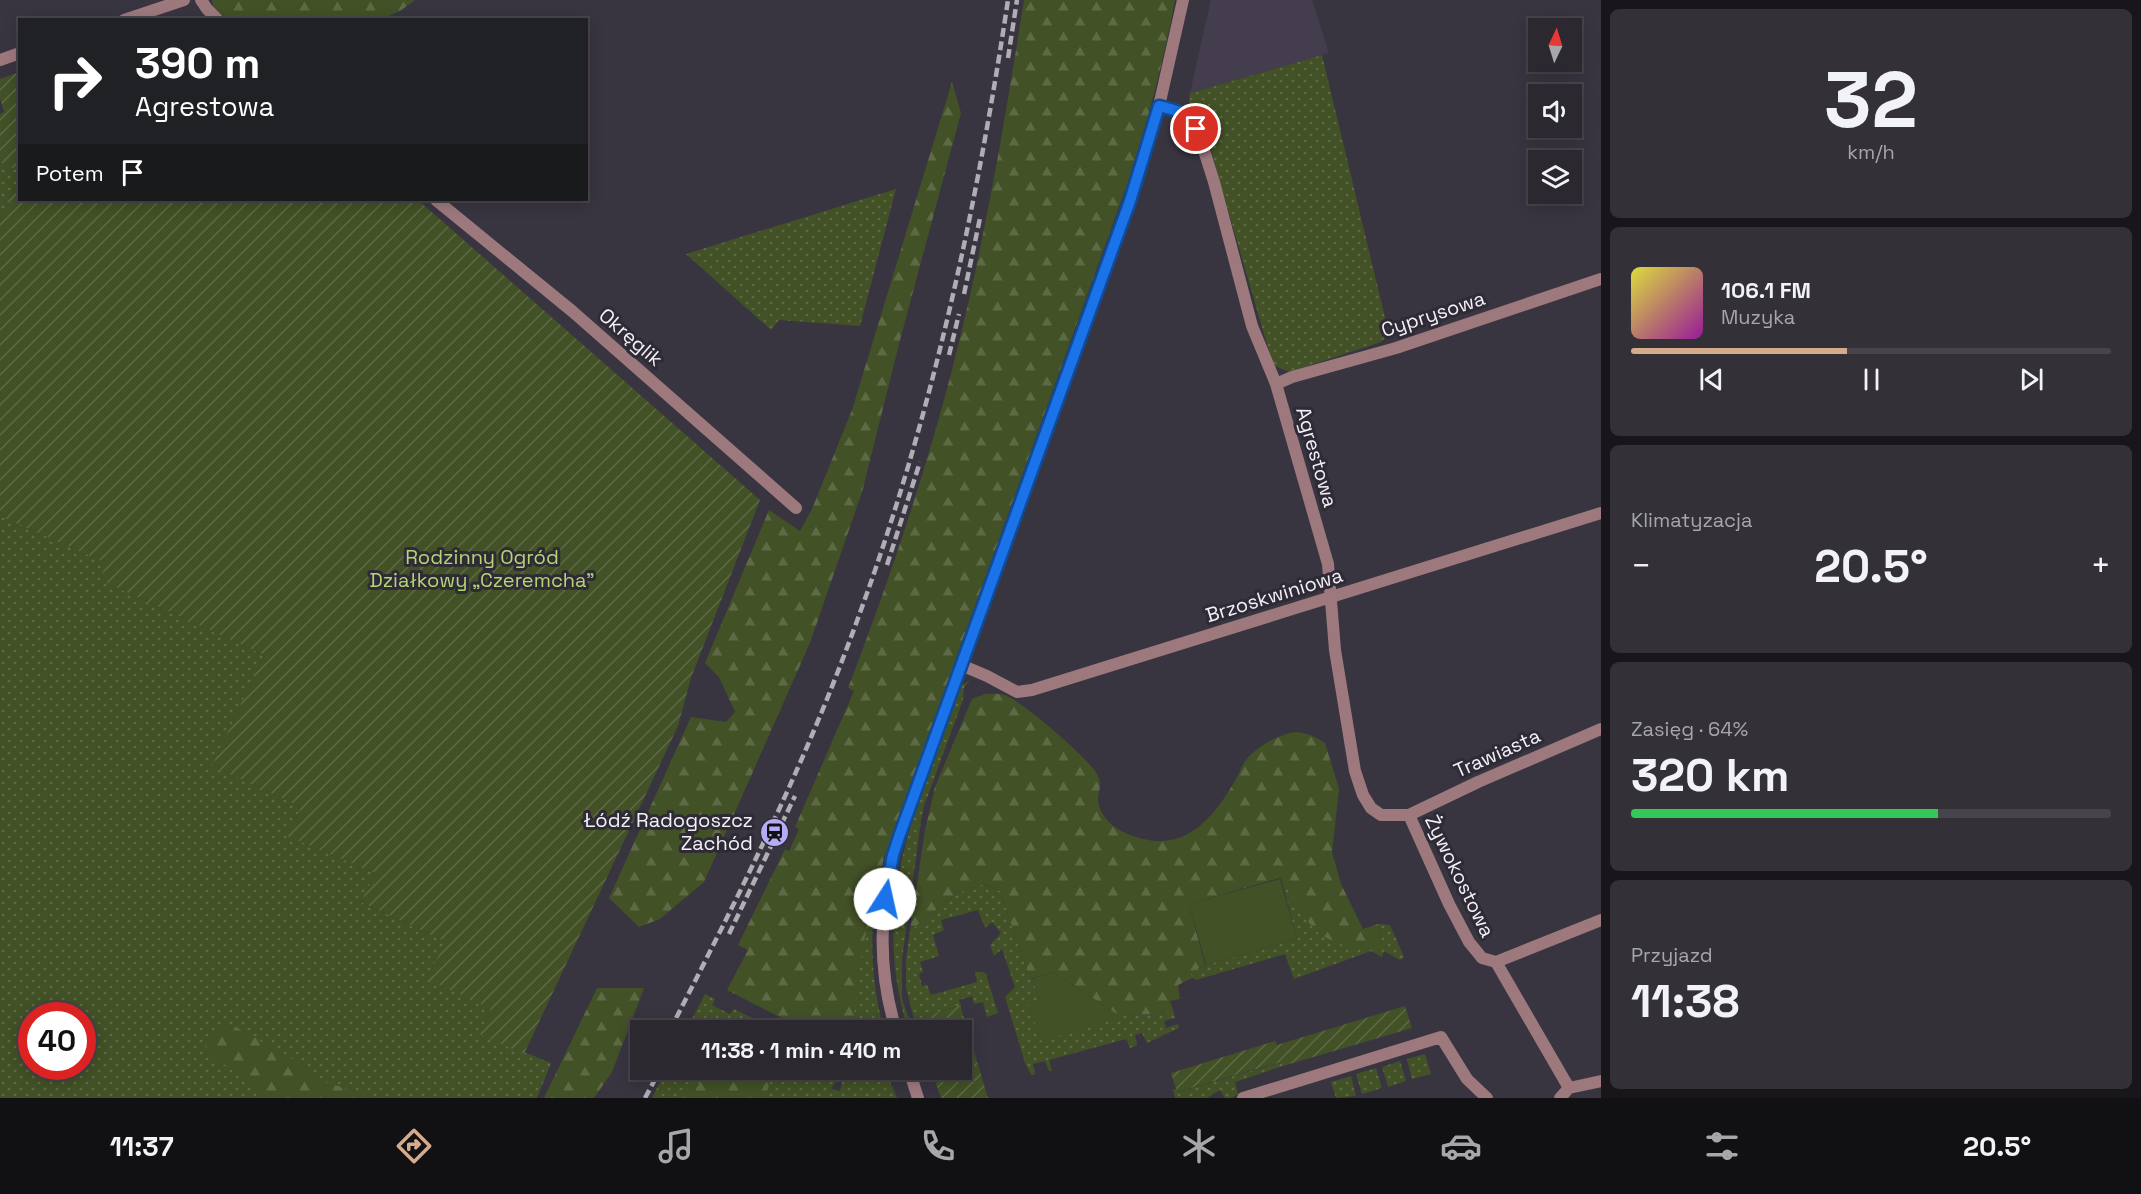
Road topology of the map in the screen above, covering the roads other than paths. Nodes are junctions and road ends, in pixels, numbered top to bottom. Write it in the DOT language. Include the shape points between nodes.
graph roads {
  1 [pos="184,0"];
  2 [pos="201,0"];
  3 [pos="1183,0"];
  4 [pos="130,18"];
  5 [pos="216,18"];
  6 [pos="18,54"];
  7 [pos="0,60"];
  8 [pos="1159,106"];
  9 [pos="437,201"];
  10 [pos="1601,279"];
  11 [pos="1276,384"];
  12 [pos="796,508"];
  13 [pos="1601,513"];
  14 [pos="1331,598"];
  15 [pos="961,665"];
  16 [pos="1601,729"];
  17 [pos="1409,815"];
  18 [pos="1601,920"];
  19 [pos="1496,962"];
  20 [pos="894,1020"];
  21 [pos="912,1080"];
  22 [pos="1601,1081"];
  23 [pos="1569,1088"];
  24 [pos="918,1098"];
  25 [pos="1243,1098"];
  26 [pos="1487,1098"];
  27 [pos="1560,1098"];
  1 -- 4 [label="street"];
  2 -- 5 [label="street"];
  3 -- 8 [label="street"];
  6 -- 7 [label="street"];
  8 -- 11 [label="street, Agrestowa" via="1182,112 1200,138 1252,326"];
  8 -- 15 [label="street" via="1128,206"];
  9 -- 12 [label="street, Okręglik" via="572,311"];
  10 -- 11 [label="street, Cyprysowa"];
  11 -- 14 [label="street, Agrestowa" via="1326,556"];
  13 -- 14 [label="street, Brzoskwiniowa"];
  14 -- 15 [label="street, Brzoskwiniowa" via="1032,690 1017,692"];
  14 -- 17 [label="street, Agrestowa" via="1335,650 1359,786 1377,813"];
  15 -- 20 [label="street" via="900,834 888,879 882,952"];
  16 -- 17 [label="street, Trawiasta"];
  17 -- 19 [label="street, Żywokostowa" via="1469,942 1482,958"];
  18 -- 19 [label="street"];
  19 -- 23 [label="street, Żywokostowa"];
  21 -- 24 [label="street"];
  22 -- 23 [label="street"];
  23 -- 27 [label="street"];
  25 -- 26 [label="street" via="1441,1037 1467,1079"];
}
